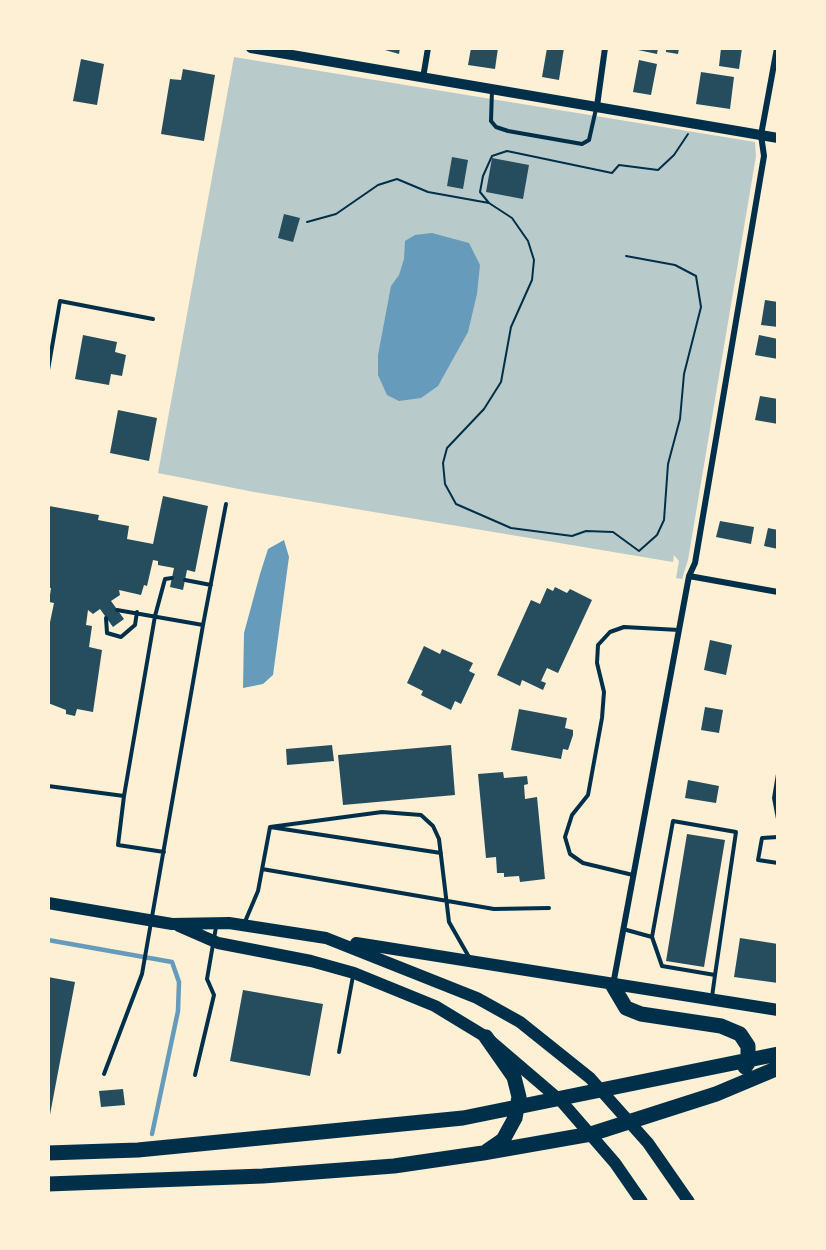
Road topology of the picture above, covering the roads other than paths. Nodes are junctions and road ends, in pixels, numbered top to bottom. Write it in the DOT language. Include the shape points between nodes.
graph roads {
  1 [pos="256,48"];
  2 [pos="428,48"];
  3 [pos="605,48"];
  4 [pos="777,48"];
  5 [pos="423,78"];
  6 [pos="492,89"];
  7 [pos="597,106"];
  8 [pos="761,135"];
  9 [pos="778,138"];
  10 [pos="153,319"];
  11 [pos="48,370"];
  12 [pos="226,504"];
  13 [pos="690,576"];
  14 [pos="172,578"];
  15 [pos="185,580"];
  16 [pos="211,585"];
  17 [pos="778,592"];
  18 [pos="117,610"];
  19 [pos="137,612"];
  20 [pos="156,616"];
  21 [pos="106,618"];
  22 [pos="203,625"];
  23 [pos="679,630"];
  24 [pos="778,774"];
  25 [pos="48,786"];
  26 [pos="124,796"];
  27 [pos="778,819"];
  28 [pos="270,827"];
  29 [pos="778,837"];
  30 [pos="164,852"];
  31 [pos="441,854"];
  32 [pos="778,863"];
  33 [pos="262,868"];
  34 [pos="634,875"];
  35 [pos="445,899"];
  36 [pos="48,903"];
  37 [pos="549,908"];
  38 [pos="152,920"];
  39 [pos="217,923"];
  40 [pos="172,924"];
  41 [pos="244,925"];
  42 [pos="623,929"];
  43 [pos="652,936"];
  44 [pos="326,938"];
  45 [pos="214,941"];
  46 [pos="473,962"];
  47 [pos="354,973"];
  48 [pos="715,975"];
  49 [pos="613,986"];
  50 [pos="712,1001"];
  51 [pos="778,1010"];
  52 [pos="486,1037"];
  53 [pos="339,1052"];
  54 [pos="778,1054"];
  55 [pos="778,1068"];
  56 [pos="104,1074"];
  57 [pos="195,1075"];
  58 [pos="716,1094"];
  59 [pos="630,1122"];
  60 [pos="591,1134"];
  61 [pos="48,1153"];
  62 [pos="483,1153"];
  63 [pos="48,1184"];
  64 [pos="642,1202"];
  65 [pos="689,1202"];
  1 -- 5 [label="street"];
  2 -- 5 [label="street"];
  3 -- 7 [label="street"];
  4 -- 8 [label="street"];
  5 -- 6 [label="street"];
  6 -- 7 [label="street"];
  6 -- 7 [label="lane" via="491,121 496,127 582,144 589,140"];
  7 -- 8 [label="street"];
  8 -- 9 [label="street"];
  8 -- 13 [label="street" via="764,156"];
  10 -- 11 [label="lane" via="60,301"];
  12 -- 16 [label="lane"];
  13 -- 17 [label="street"];
  13 -- 23 [label="street"];
  14 -- 20 [label="lane" via="165,579"];
  15 -- 16 [label="lane"];
  16 -- 22 [label="lane"];
  18 -- 19 [label="lane"];
  19 -- 20 [label="lane"];
  19 -- 21 [label="lane" via="135,625 122,637 107,633"];
  20 -- 22 [label="lane"];
  20 -- 26 [label="lane"];
  22 -- 30 [label="lane"];
  23 -- 34 [label="street"];
  23 -- 34 [label="lane" via="624,627 610,632 598,645 597,663 604,692 602,718 588,795 572,815 565,837 570,854 584,863"];
  24 -- 27 [label="lane" via="774,798"];
  25 -- 26 [label="lane"];
  26 -- 30 [label="lane" via="118,844"];
  28 -- 31 [label="lane"];
  28 -- 31 [label="lane" via="382,812 421,815 433,826"];
  28 -- 33 [label="lane"];
  29 -- 32 [label="lane" via="762,838 758,860"];
  30 -- 38 [label="lane"];
  31 -- 35 [label="lane"];
  33 -- 35 [label="lane"];
  33 -- 41 [label="lane" via="258,891"];
  34 -- 42 [label="street"];
  35 -- 37 [label="lane" via="494,909"];
  35 -- 46 [label="lane" via="449,922"];
  36 -- 38 [label="main road"];
  38 -- 40 [label="main road"];
  38 -- 56 [label="lane" via="142,974"];
  39 -- 40 [label="main road"];
  39 -- 41 [label="main road"];
  39 -- 45 [label="lane"];
  40 -- 45 [label="main road"];
  41 -- 44 [label="main road"];
  42 -- 43 [label="lane"];
  42 -- 49 [label="street"];
  43 -- 48 [label="lane" via="662,966"];
  43 -- 48 [label="lane" via="673,821 736,832"];
  44 -- 46 [label="main road"];
  44 -- 59 [label="main road" via="445,983 520,1022 590,1078"];
  45 -- 47 [label="main road"];
  45 -- 57 [label="lane" via="207,979 214,995"];
  46 -- 49 [label="main road"];
  47 -- 52 [label="main road" via="435,1006"];
  47 -- 53 [label="lane"];
  48 -- 50 [label="lane"];
  49 -- 50 [label="main road"];
  49 -- 58 [label="highway" via="626,1008 640,1014 722,1026 740,1034 748,1046 748,1063 736,1080"];
  50 -- 51 [label="main road"];
  52 -- 60 [label="main road" via="528,1070"];
  52 -- 62 [label="highway" via="514,1077 519,1097 503,1140"];
  54 -- 61 [label="highway" via="463,1118 138,1150"];
  55 -- 58 [label="highway"];
  58 -- 59 [label="highway"];
  59 -- 60 [label="highway"];
  59 -- 65 [label="main road"];
  60 -- 62 [label="highway"];
  60 -- 64 [label="main road"];
  62 -- 63 [label="highway" via="394,1166 263,1176"];
}
